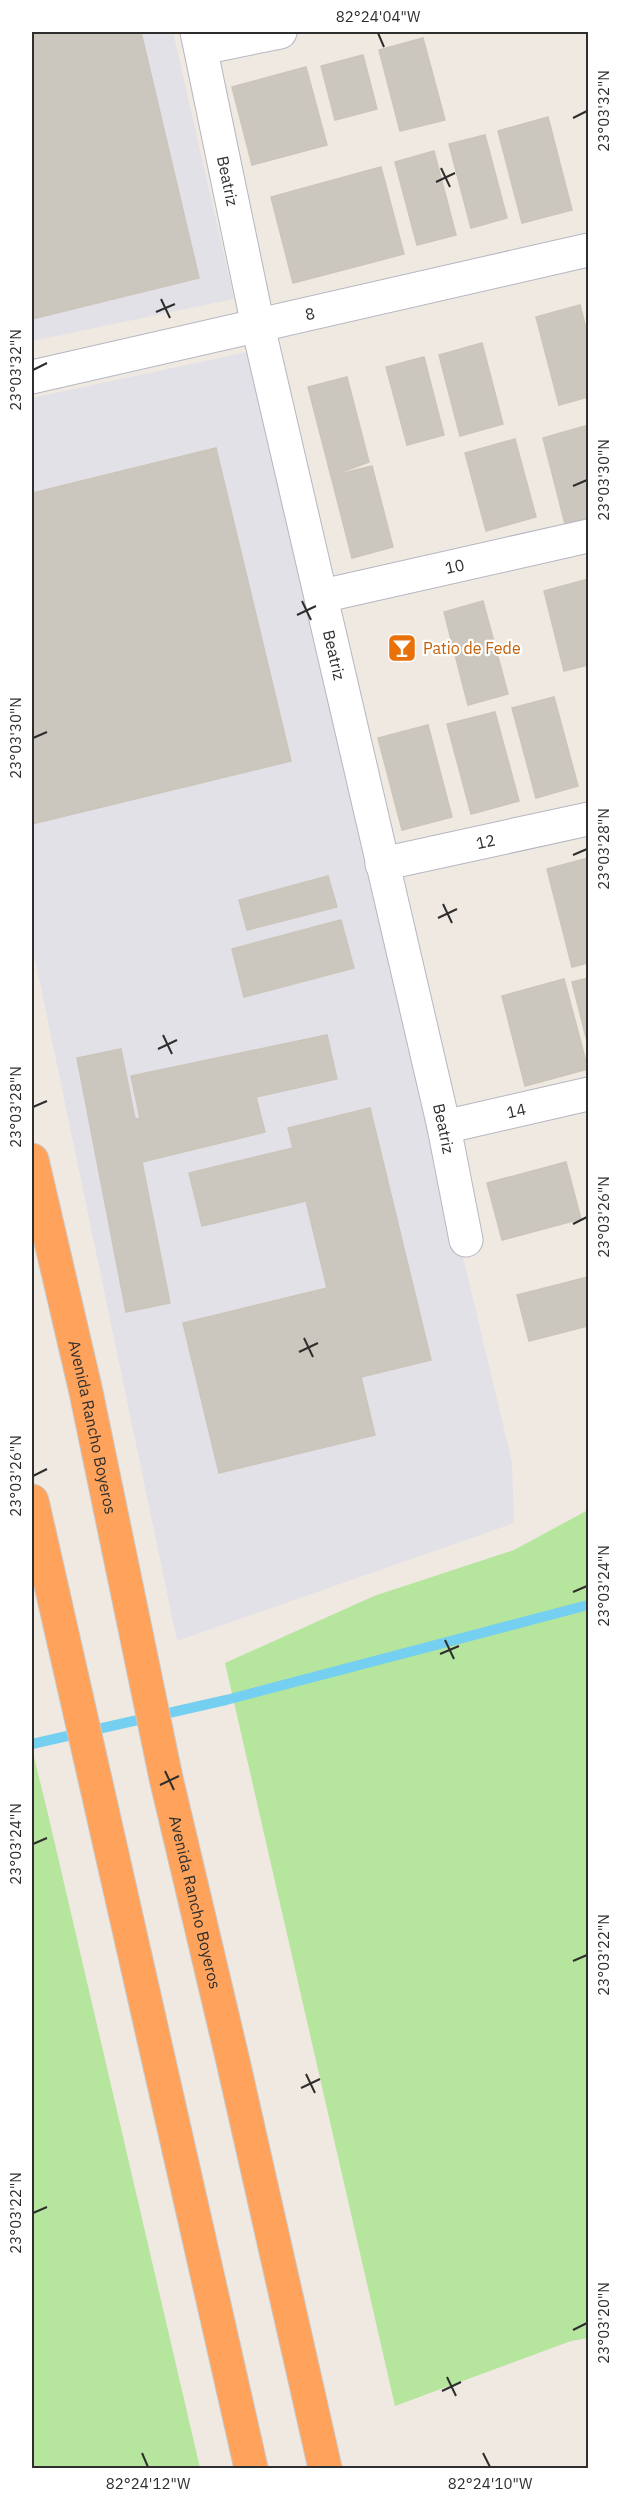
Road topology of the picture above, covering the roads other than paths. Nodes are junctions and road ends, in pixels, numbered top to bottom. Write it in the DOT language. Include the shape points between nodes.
graph roads {
  1 [pos="280,32"];
  2 [pos="199,40"];
  3 [pos="588,249"];
  4 [pos="258,326"];
  5 [pos="32,377"];
  6 [pos="588,536"];
  7 [pos="322,596"];
  8 [pos="588,819"];
  9 [pos="382,864"];
  10 [pos="588,1094"];
  11 [pos="444,1127"];
  12 [pos="32,1160"];
  13 [pos="466,1240"];
  14 [pos="32,1501"];
  15 [pos="251,2469"];
  16 [pos="325,2469"];
  1 -- 2 [label="street"];
  2 -- 4 [label="street, Beatriz"];
  3 -- 4 [label="street, 8"];
  4 -- 5 [label="street, 8"];
  4 -- 7 [label="street, Beatriz"];
  6 -- 7 [label="street, 10"];
  7 -- 9 [label="street, Beatriz"];
  8 -- 9 [label="street, 12"];
  9 -- 11 [label="street, Beatriz"];
  10 -- 11 [label="street, 14"];
  11 -- 13 [label="street, Beatriz"];
  12 -- 16 [label="highway, Avenida Rancho Boyeros" via="86,1392 165,1778"];
  14 -- 15 [label="highway"];
}
